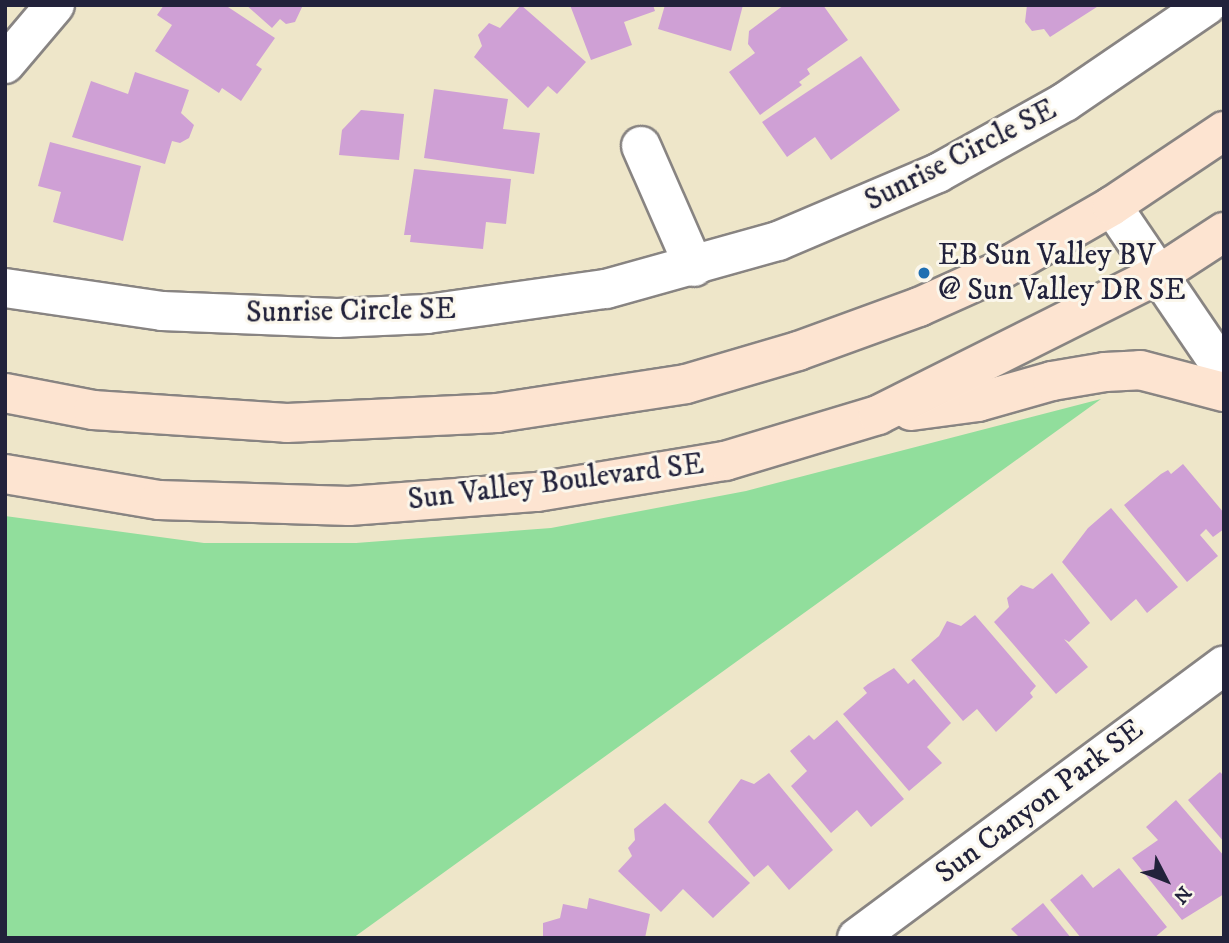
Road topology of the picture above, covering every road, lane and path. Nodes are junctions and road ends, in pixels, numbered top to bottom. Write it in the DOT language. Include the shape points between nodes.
graph roads {
  1 [pos="55,5"];
  2 [pos="1207,5"];
  3 [pos="5,64"];
  4 [pos="1224,131"];
  5 [pos="641,146"];
  6 [pos="1112,206"];
  7 [pos="1224,232"];
  8 [pos="694,267"];
  9 [pos="1158,275"];
  10 [pos="5,288"];
  11 [pos="1224,371"];
  12 [pos="1224,391"];
  13 [pos="5,393"];
  14 [pos="878,415"];
  15 [pos="5,474"];
  16 [pos="1224,665"];
  17 [pos="857,938"];
  1 -- 3 [label="street"];
  2 -- 8 [label="street, Sunrise Circle SE" via="1065,102 938,173 778,241"];
  4 -- 6 [label="main road"];
  5 -- 8 [label="street"];
  6 -- 9 [label="street"];
  6 -- 13 [label="main road" via="999,271 919,307 798,351 686,384 598,400 402,421 287,423 93,410"];
  7 -- 9 [label="main road, Sun Valley Boulevard SE"];
  8 -- 10 [label="street, Sunrise Circle SE" via="517,304 350,317 162,311"];
  9 -- 11 [label="street"];
  9 -- 14 [label="main road, Sun Valley Boulevard SE"];
  12 -- 14 [label="main road" via="1140,370 1105,372 978,402"];
  14 -- 15 [label="main road, Sun Valley Boulevard SE" via="725,461 641,478 441,501 349,506 159,500"];
  16 -- 17 [label="street, Sun Canyon Park SE"];
}
